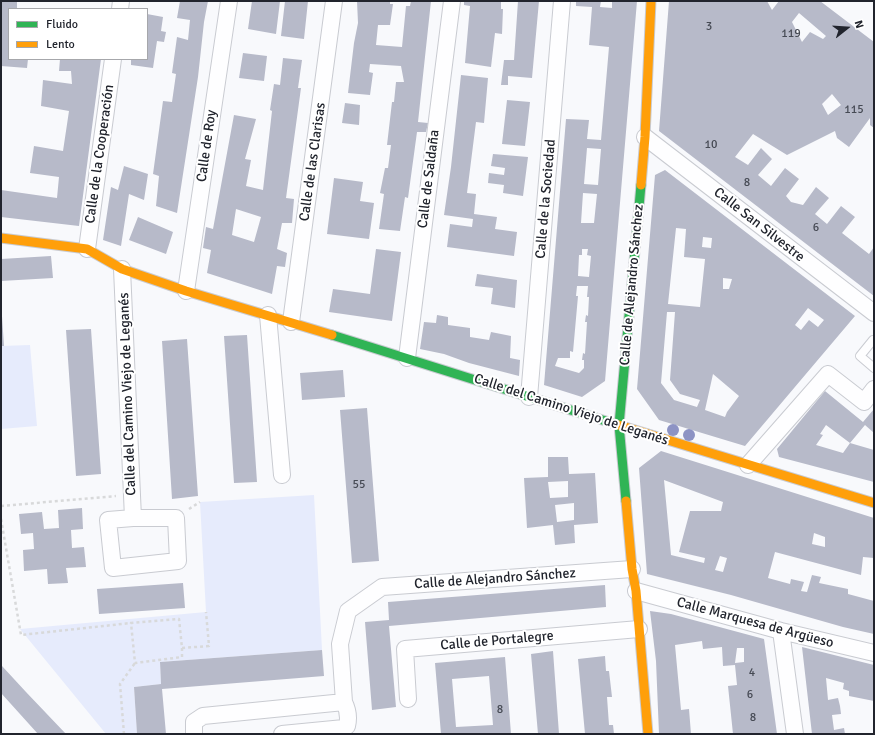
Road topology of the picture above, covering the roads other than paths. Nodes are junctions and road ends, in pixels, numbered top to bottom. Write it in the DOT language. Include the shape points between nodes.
graph roads {
  1 [pos="229,1"];
  2 [pos="334,1"];
  3 [pos="452,1"];
  4 [pos="562,1"];
  5 [pos="651,1"];
  6 [pos="113,60"];
  7 [pos="645,137"];
  8 [pos="1,238"];
  9 [pos="87,249"];
  10 [pos="122,269"];
  11 [pos="186,290"];
  12 [pos="874,313"];
  13 [pos="268,315"];
  14 [pos="291,322"];
  15 [pos="873,340"];
  16 [pos="407,358"];
  17 [pos="874,368"];
  18 [pos="874,389"];
  19 [pos="529,397"];
  20 [pos="620,425"];
  21 [pos="748,465"];
  22 [pos="282,475"];
  23 [pos="874,503"];
  24 [pos="133,518"];
  25 [pos="632,569"];
  26 [pos="636,591"];
  27 [pos="639,629"];
  28 [pos="781,631"];
  29 [pos="874,653"];
  30 [pos="408,699"];
  31 [pos="344,702"];
  32 [pos="194,734"];
  33 [pos="282,734"];
  34 [pos="648,734"];
  35 [pos="796,734"];
  1 -- 11 [label="street, Calle de Roy"];
  2 -- 14 [label="street, Calle de las Clarisas"];
  3 -- 16 [label="street, Calle de Saldaña"];
  4 -- 19 [label="street, Calle de la Sociedad"];
  5 -- 7 [label="street, Calle de Alejandro Sánchez"];
  6 -- 9 [label="street, Calle de la Cooperación"];
  7 -- 12 [label="street, Calle San Silvestre"];
  7 -- 20 [label="street, Calle de Alejandro Sánchez"];
  8 -- 9 [label="street, Calle del Camino Viejo de Leganés"];
  9 -- 10 [label="street, Calle del Camino Viejo de Leganés"];
  10 -- 11 [label="street, Calle del Camino Viejo de Leganés"];
  10 -- 24 [label="street, Calle del Camino Viejo de Leganés"];
  11 -- 13 [label="street, Calle del Camino Viejo de Leganés"];
  13 -- 14 [label="street, Calle del Camino Viejo de Leganés"];
  13 -- 22 [label="street"];
  14 -- 16 [label="street, Calle del Camino Viejo de Leganés"];
  15 -- 17 [label="lane" via="860,356"];
  16 -- 19 [label="street, Calle del Camino Viejo de Leganés"];
  18 -- 21 [label="street" via="864,402 828,374"];
  19 -- 20 [label="street, Calle del Camino Viejo de Leganés"];
  20 -- 21 [label="street, Calle del Camino Viejo de Leganés"];
  20 -- 25 [label="street, Calle de Alejandro Sánchez"];
  21 -- 23 [label="street, Calle del Camino Viejo de Leganés"];
  24 -- 24 [label="street" via="108,520 112,568 178,561 176,518"];
  25 -- 26 [label="street, Calle de Alejandro Sánchez"];
  25 -- 31 [label="street, Calle de Alejandro Sánchez" via="382,587 348,612 340,644"];
  26 -- 27 [label="street, Calle de Alejandro Sánchez"];
  26 -- 28 [label="street, Calle Marquesa de Argüeso"];
  27 -- 30 [label="street, Calle de Portalegre" via="405,649"];
  27 -- 34 [label="street, Calle de Alejandro Sánchez"];
  28 -- 29 [label="street, Calle Marquesa de Argüeso"];
  28 -- 35 [label="street"];
  31 -- 32 [label="street" via="203,716 194,722"];
  31 -- 33 [label="street" via="348,721 344,728"];
}
